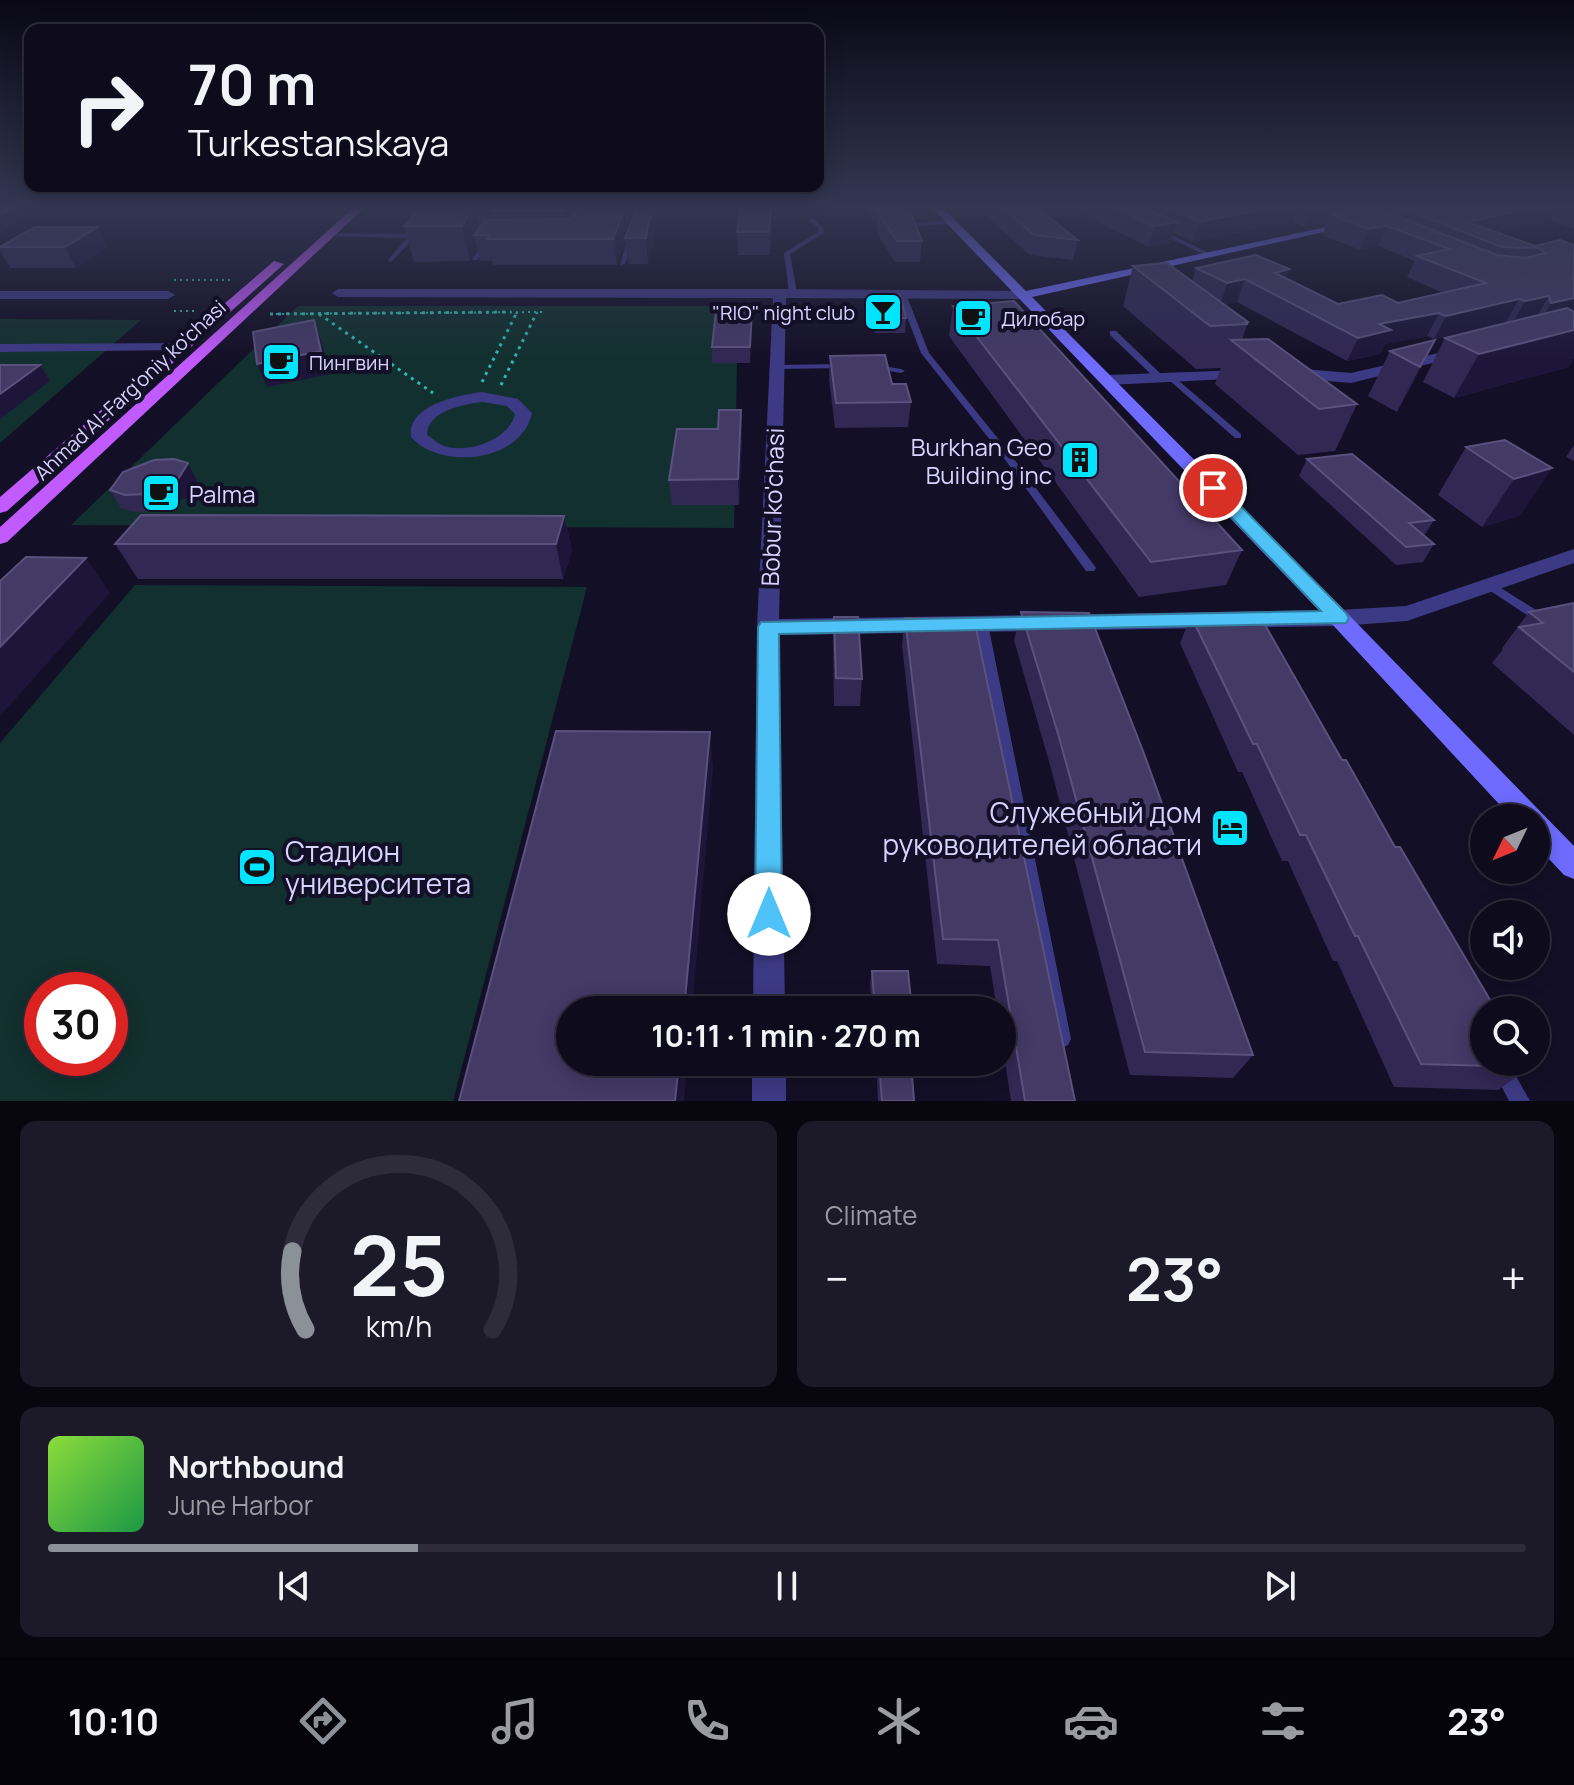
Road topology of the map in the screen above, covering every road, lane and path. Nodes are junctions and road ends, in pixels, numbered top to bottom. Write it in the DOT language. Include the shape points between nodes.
graph roads {
  1 [pos="283,259"];
  2 [pos="303,259"];
  3 [pos="624,259"];
  4 [pos="787,259"];
  5 [pos="989,259"];
  6 [pos="1189,259"];
  7 [pos="622,264"];
  8 [pos="338,293"];
  9 [pos="528,293"];
  10 [pos="547,293"];
  11 [pos="786,293"];
  12 [pos="902,294"];
  13 [pos="0,295"];
  14 [pos="168,295"];
  15 [pos="1025,295"];
  16 [pos="518,312"];
  17 [pos="537,312"];
  18 [pos="552,312"];
  19 [pos="318,313"];
  20 [pos="270,314"];
  21 [pos="1113,333"];
  22 [pos="183,347"];
  23 [pos="0,348"];
  24 [pos="1474,348"];
  25 [pos="849,366"];
  26 [pos="864,366"];
  27 [pos="777,367"];
  28 [pos="901,371"];
  29 [pos="1166,378"];
  30 [pos="1108,380"];
  31 [pos="474,398"];
  32 [pos="495,398"];
  33 [pos="448,404"];
  34 [pos="1238,436"];
  35 [pos="0,506"];
  36 [pos="0,538"];
  37 [pos="1574,556"];
  38 [pos="1090,568"];
  39 [pos="1490,585"];
  40 [pos="1339,618"];
  41 [pos="982,624"];
  42 [pos="768,627"];
  43 [pos="1556,629"];
  44 [pos="1516,804"];
  45 [pos="1550,841"];
  46 [pos="1574,866"];
  47 [pos="769,996"];
  48 [pos="1066,1059"];
  49 [pos="769,1076"];
  50 [pos="1506,1076"];
  51 [pos="769,1101"];
  52 [pos="1520,1101"];
  1 -- 22 [label="main road, Ahmad Al-Farg'oniy ko'chasi"];
  2 -- 36 [label="main road, Ahmad Al-Farg'oniy ko'chasi"];
  3 -- 7 [label="lane"];
  4 -- 11 [label="lane"];
  5 -- 15 [label="street"];
  6 -- 15 [label="street"];
  8 -- 9 [label="street"];
  9 -- 10 [label="street"];
  9 -- 16 [label="path"];
  10 -- 11 [label="street"];
  10 -- 17 [label="path"];
  11 -- 12 [label="street"];
  11 -- 27 [label="street, Bobur ko'chasi"];
  12 -- 15 [label="street"];
  12 -- 38 [label="lane" via="925,353"];
  13 -- 14 [label="street"];
  15 -- 30 [label="street"];
  16 -- 17 [label="path"];
  16 -- 19 [label="path"];
  16 -- 31 [label="path"];
  17 -- 18 [label="path"];
  17 -- 32 [label="path"];
  19 -- 20 [label="path"];
  19 -- 33 [label="path"];
  21 -- 29 [label="lane"];
  22 -- 23 [label="street"];
  22 -- 35 [label="main road, Ahmad Al-Farg'oniy ko'chasi"];
  24 -- 29 [label="street" via="1351,378 1300,373"];
  25 -- 27 [label="lane"];
  26 -- 28 [label="lane"];
  27 -- 42 [label="street, Bobur ko'chasi"];
  29 -- 30 [label="street"];
  29 -- 34 [label="lane"];
  30 -- 40 [label="street"];
  31 -- 32 [label="street"];
  31 -- 33 [label="street"];
  32 -- 33 [label="street" via="521,407 524,424 505,441 471,451 437,450 419,437 424,419"];
  37 -- 39 [label="street"];
  39 -- 40 [label="street" via="1407,613"];
  39 -- 43 [label="lane"];
  40 -- 41 [label="street"];
  40 -- 44 [label="street"];
  41 -- 42 [label="street"];
  41 -- 48 [label="lane"];
  42 -- 47 [label="street, Bobur ko'chasi"];
  45 -- 46 [label="street"];
  49 -- 51 [label="street"];
  50 -- 52 [label="lane"];
}
